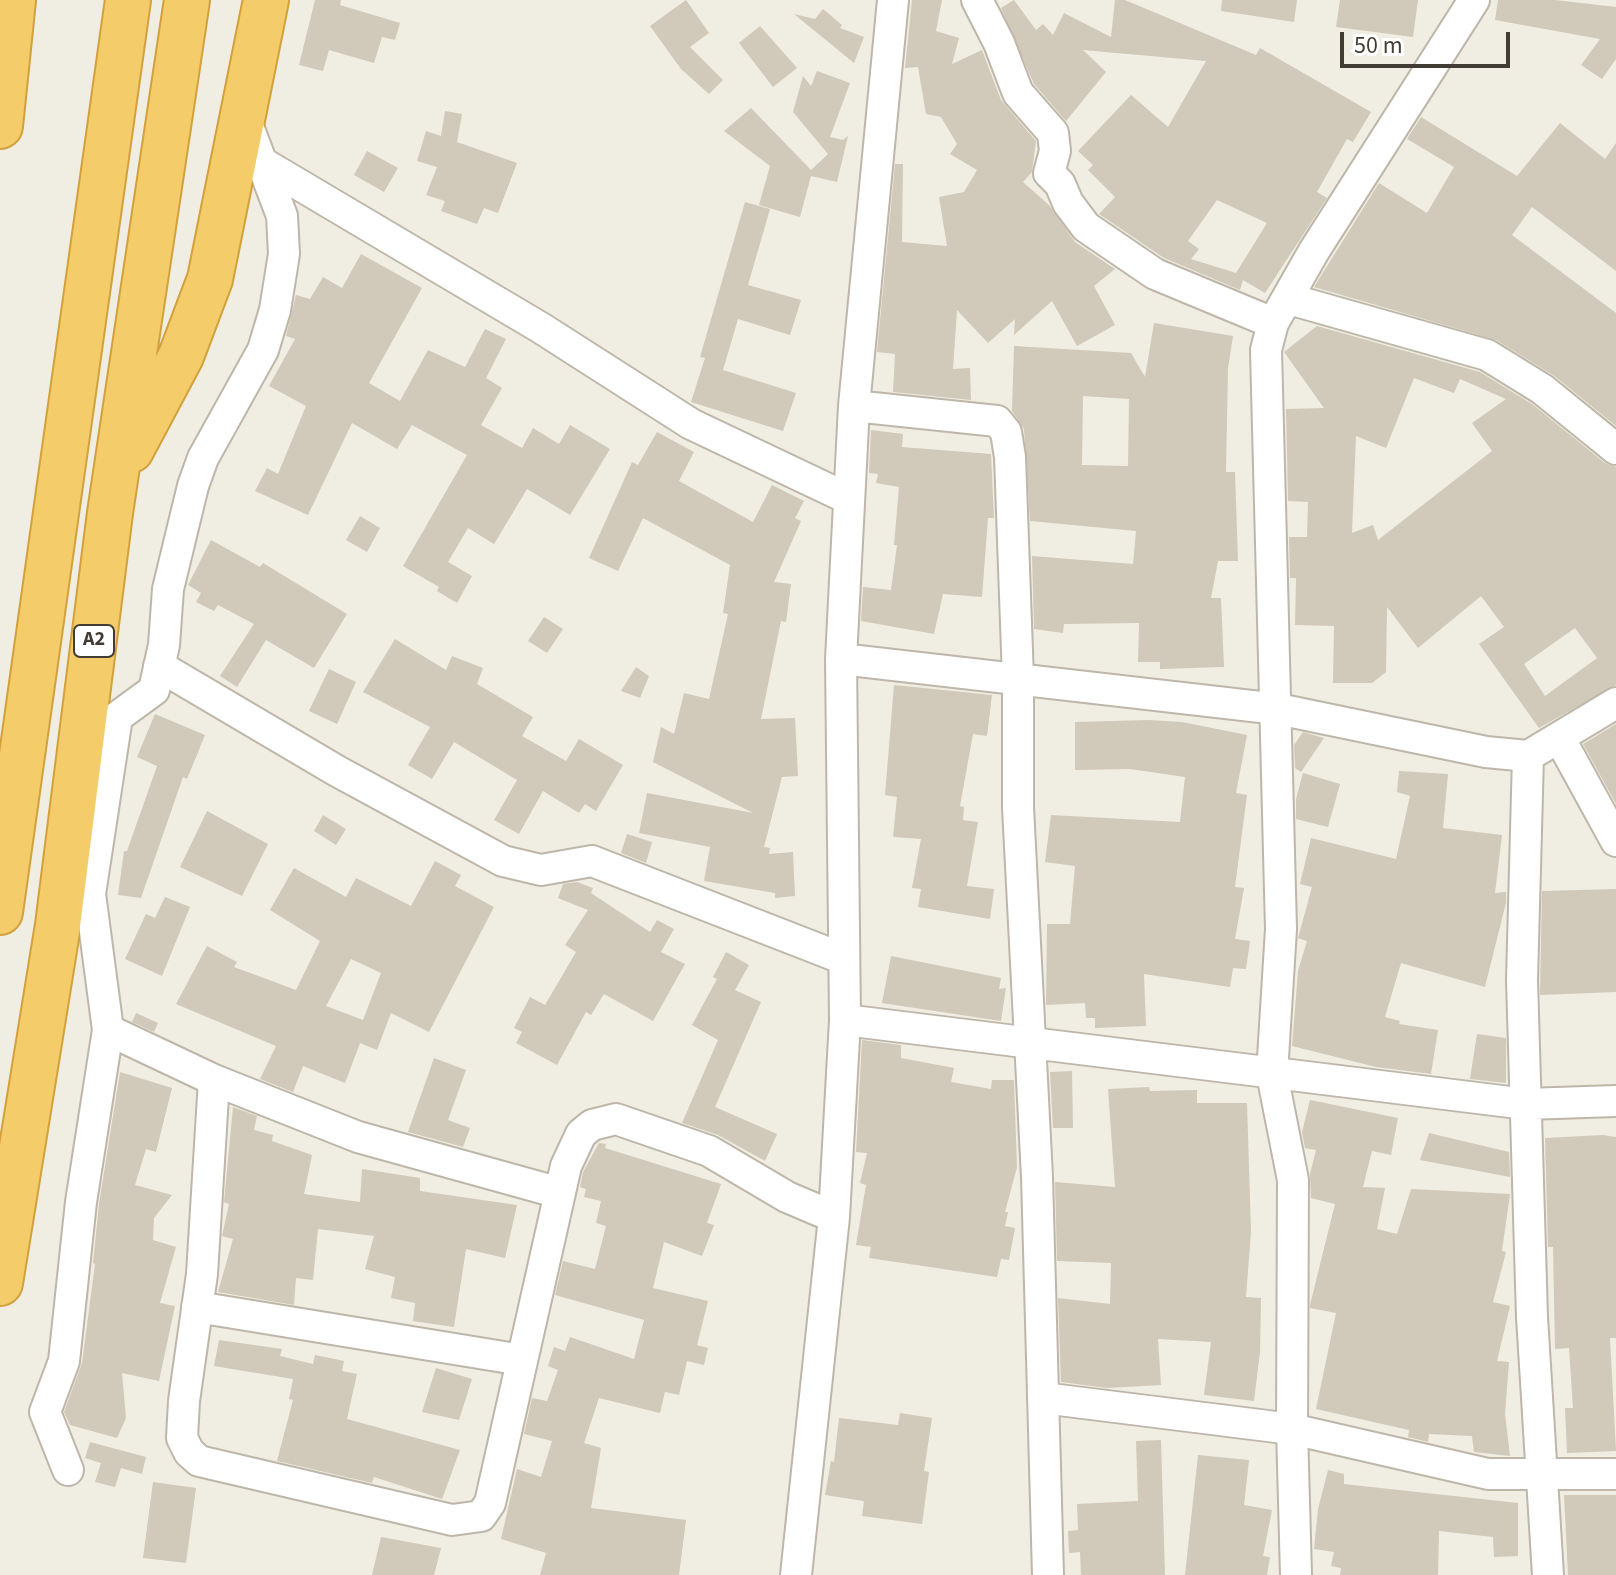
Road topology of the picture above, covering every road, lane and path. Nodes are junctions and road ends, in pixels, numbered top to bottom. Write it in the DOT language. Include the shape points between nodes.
graph roads {
  1 [pos="13,0"];
  2 [pos="128,0"];
  3 [pos="187,0"];
  4 [pos="266,0"];
  5 [pos="893,0"];
  6 [pos="977,0"];
  7 [pos="1474,0"];
  8 [pos="243,114"];
  9 [pos="0,126"];
  10 [pos="261,162"];
  11 [pos="98,214"];
  12 [pos="154,220"];
  13 [pos="1281,311"];
  14 [pos="854,406"];
  15 [pos="1616,449"];
  16 [pos="849,499"];
  17 [pos="110,513"];
  18 [pos="841,659"];
  19 [pos="159,666"];
  20 [pos="1018,679"];
  21 [pos="1616,703"];
  22 [pos="1278,709"];
  23 [pos="1560,739"];
  24 [pos="1528,756"];
  25 [pos="0,838"];
  26 [pos="1616,841"];
  27 [pos="2,900"];
  28 [pos="844,959"];
  29 [pos="845,1020"];
  30 [pos="108,1030"];
  31 [pos="1027,1043"];
  32 [pos="1272,1074"];
  33 [pos="214,1080"];
  34 [pos="1616,1101"];
  35 [pos="1526,1104"];
  36 [pos="560,1193"];
  37 [pos="834,1217"];
  38 [pos="0,1283"];
  39 [pos="197,1307"];
  40 [pos="522,1360"];
  41 [pos="1043,1398"];
  42 [pos="1292,1429"];
  43 [pos="68,1470"];
  44 [pos="1616,1474"];
  45 [pos="1544,1476"];
  46 [pos="796,1575"];
  47 [pos="1048,1575"];
  48 [pos="1296,1575"];
  49 [pos="1548,1575"];
  1 -- 9 [label="highway"];
  2 -- 11 [label="highway, A2"];
  3 -- 12 [label="highway, A2"];
  4 -- 8 [label="highway"];
  5 -- 14 [label="street"];
  6 -- 13 [label="street" via="1018,93 1053,133 1049,173 1086,227 1155,274"];
  7 -- 13 [label="street"];
  8 -- 10 [label="street"];
  8 -- 17 [label="highway" via="205,293 181,356 136,440"];
  10 -- 16 [label="street" via="691,424"];
  10 -- 19 [label="street" via="282,216 284,254 275,310 263,350 193,486 168,589"];
  11 -- 12 [label="highway"];
  11 -- 27 [label="highway, A2"];
  12 -- 17 [label="highway, A2"];
  13 -- 15 [label="street" via="1487,355 1542,389"];
  13 -- 22 [label="street" via="1266,350"];
  14 -- 16 [label="street"];
  14 -- 20 [label="street" via="997,421 1006,432"];
  16 -- 18 [label="street"];
  17 -- 38 [label="highway, A2" via="58,925"];
  18 -- 20 [label="street"];
  18 -- 28 [label="street"];
  19 -- 28 [label="street" via="503,861 541,870 592,861"];
  19 -- 30 [label="street" via="154,690 117,717 90,894"];
  20 -- 22 [label="street"];
  20 -- 31 [label="street"];
  21 -- 23 [label="street"];
  22 -- 24 [label="street"];
  22 -- 32 [label="street" via="1281,929"];
  23 -- 24 [label="street"];
  23 -- 26 [label="street"];
  24 -- 35 [label="street" via="1522,980"];
  25 -- 27 [label="highway"];
  28 -- 29 [label="street"];
  29 -- 31 [label="street"];
  29 -- 37 [label="street"];
  30 -- 33 [label="street"];
  30 -- 43 [label="street" via="81,1202 64,1361 45,1412"];
  31 -- 32 [label="street"];
  31 -- 41 [label="street"];
  32 -- 35 [label="street"];
  32 -- 42 [label="street" via="1293,1180"];
  33 -- 36 [label="street" via="358,1137"];
  33 -- 39 [label="street"];
  34 -- 35 [label="street"];
  35 -- 45 [label="street" via="1532,1317"];
  36 -- 37 [label="street" via="581,1134 616,1119 709,1151 787,1197"];
  36 -- 40 [label="street"];
  37 -- 46 [label="street"];
  39 -- 40 [label="street"];
  39 -- 40 [label="street" via="182,1438 199,1461 452,1520 481,1516 490,1503"];
  41 -- 42 [label="street"];
  41 -- 47 [label="street"];
  42 -- 45 [label="street" via="1488,1474"];
  42 -- 48 [label="street"];
  44 -- 45 [label="street"];
  45 -- 49 [label="street"];
}
